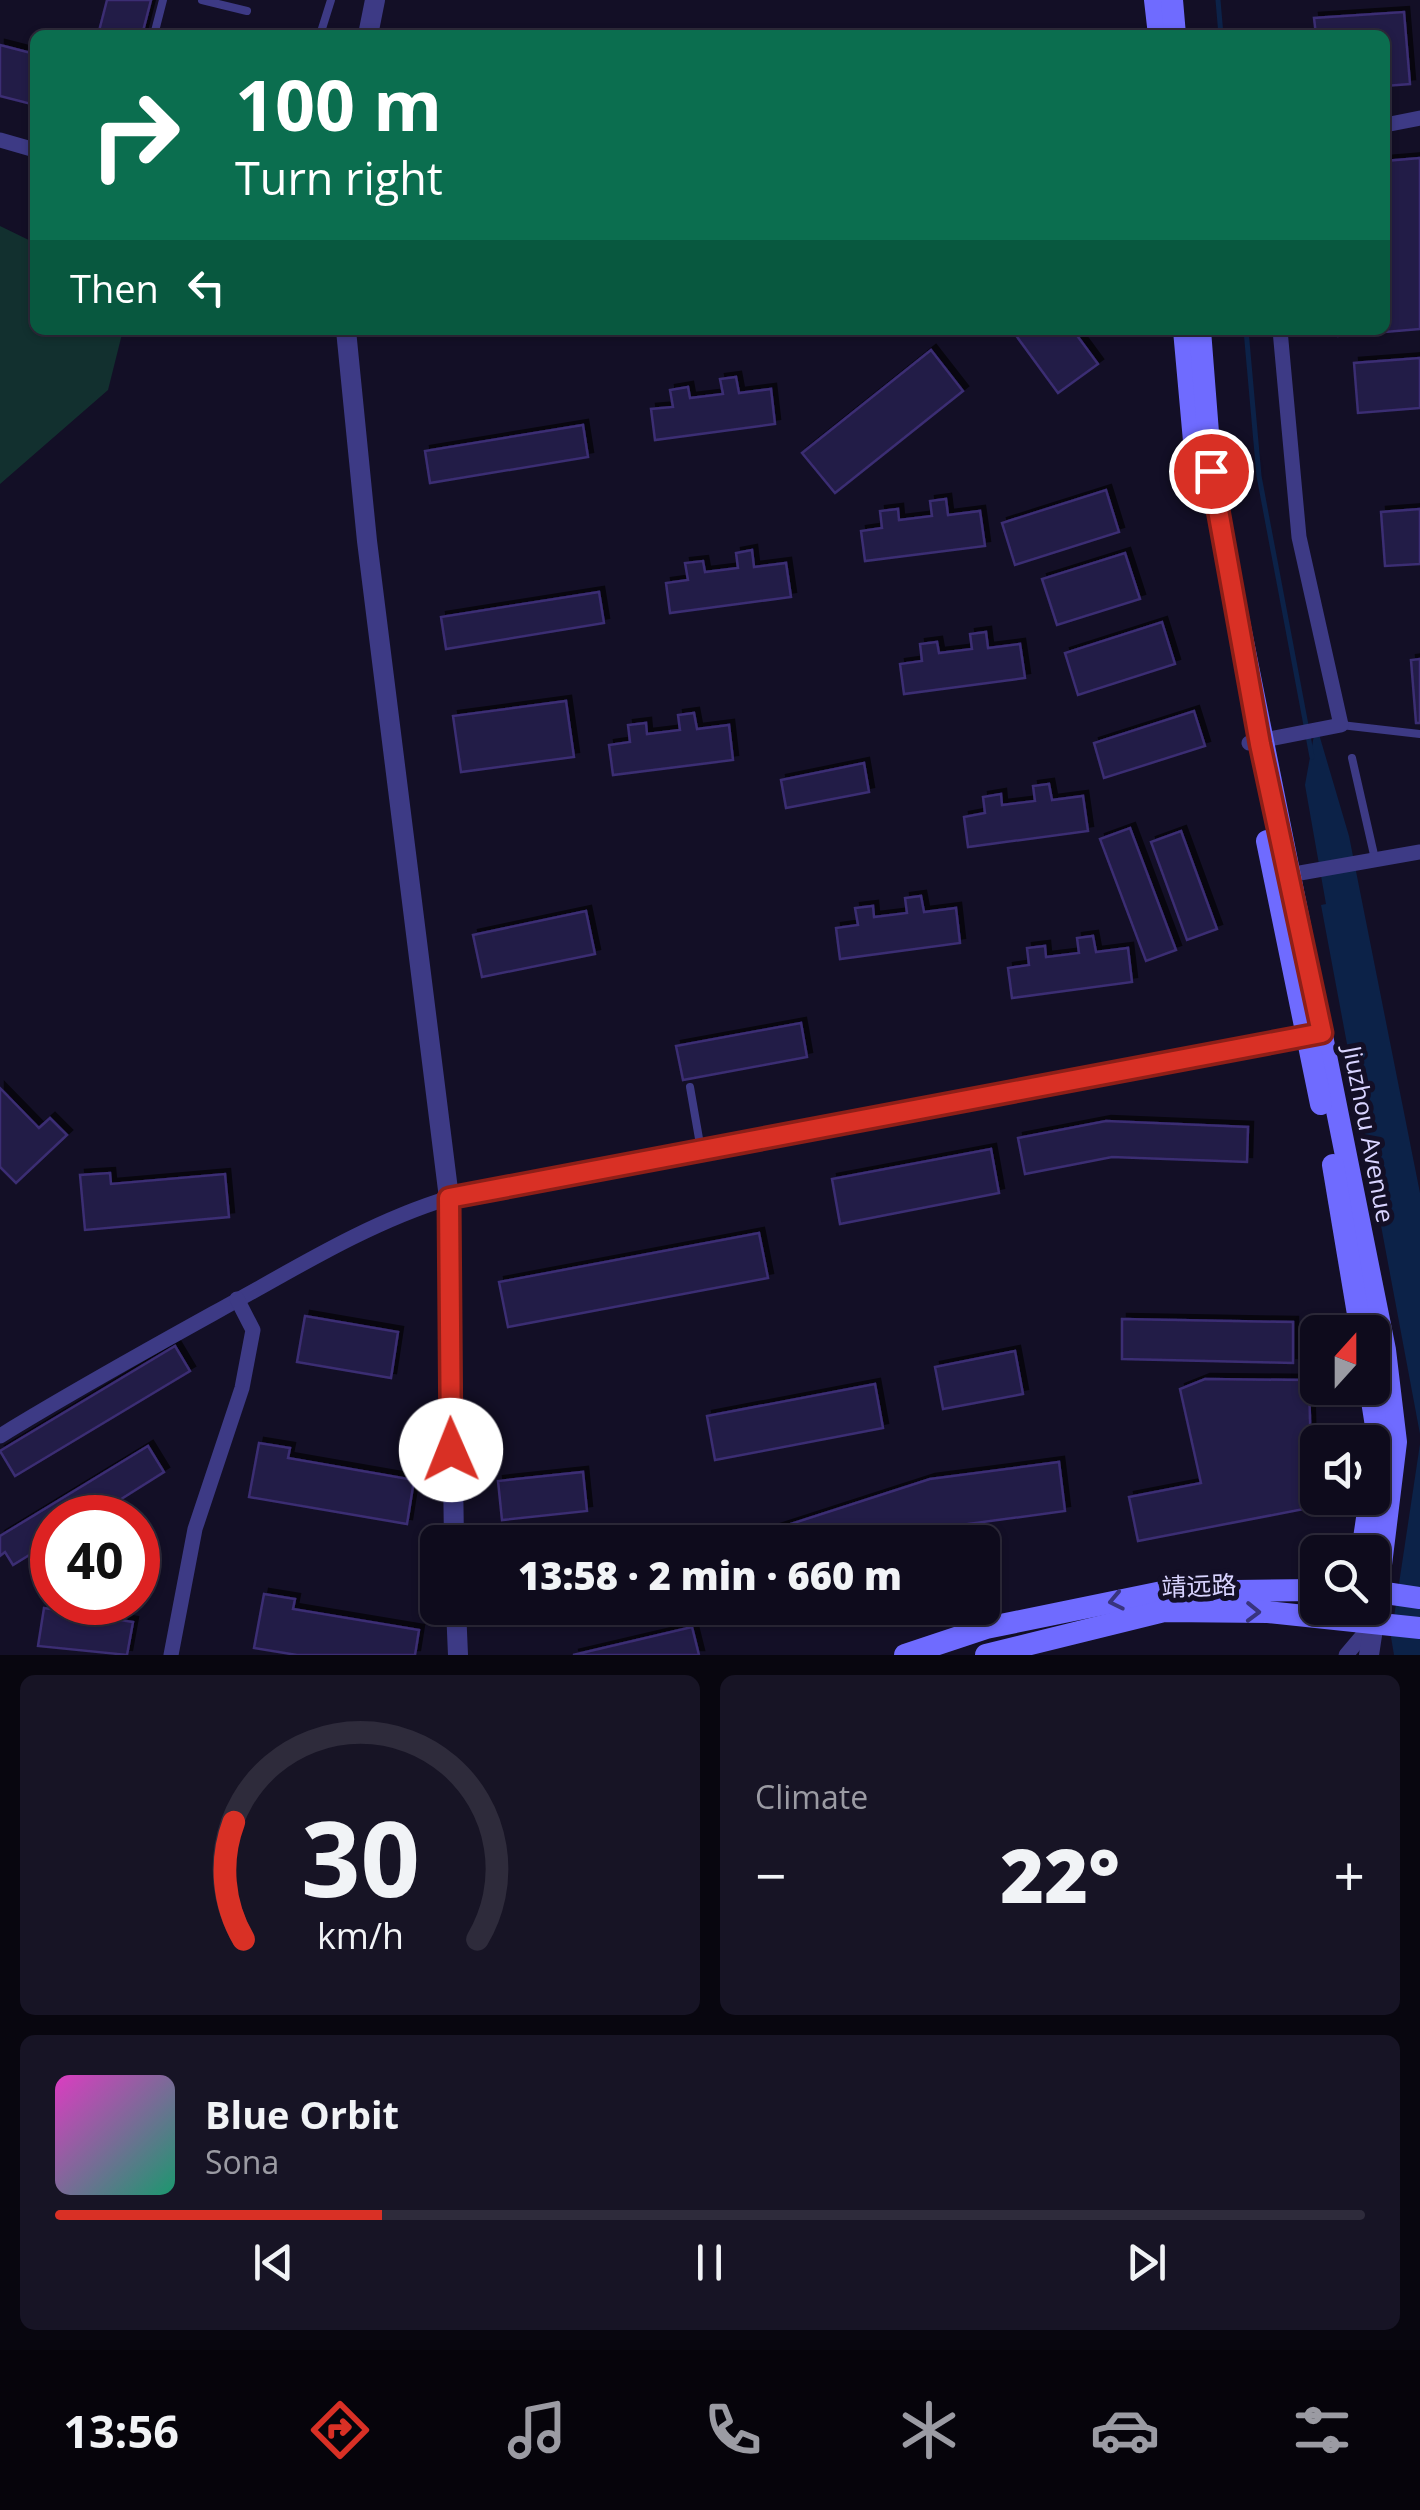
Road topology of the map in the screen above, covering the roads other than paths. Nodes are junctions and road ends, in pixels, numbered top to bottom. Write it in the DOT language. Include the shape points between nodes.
graph roads {
  1 [pos="164,0"];
  2 [pos="202,0"];
  3 [pos="332,0"];
  4 [pos="1155,0"];
  5 [pos="1172,0"];
  6 [pos="370,2"];
  7 [pos="247,11"];
  8 [pos="155,30"];
  9 [pos="322,30"];
  10 [pos="368,30"];
  11 [pos="1158,30"];
  12 [pos="1175,30"];
  13 [pos="1420,118"];
  14 [pos="1390,124"];
  15 [pos="0,140"];
  16 [pos="30,149"];
  17 [pos="346,335"];
  18 [pos="1184,335"];
  19 [pos="1200,335"];
  20 [pos="1280,335"];
  21 [pos="1341,725"];
  22 [pos="1420,734"];
  23 [pos="1255,743"];
  24 [pos="1352,758"];
  25 [pos="1420,852"];
  26 [pos="1376,859"];
  27 [pos="1292,874"];
  28 [pos="1314,1034"];
  29 [pos="690,1088"];
  30 [pos="701,1150"];
  31 [pos="449,1198"];
  32 [pos="238,1299"];
  33 [pos="1359,1315"];
  34 [pos="0,1436"];
  35 [pos="454,1525"];
  36 [pos="1386,1535"];
  37 [pos="1300,1590"];
  38 [pos="1390,1594"];
  39 [pos="1420,1598"];
  40 [pos="1300,1614"];
  41 [pos="1390,1623"];
  42 [pos="457,1625"];
  43 [pos="1364,1625"];
  44 [pos="1368,1625"];
  45 [pos="1420,1628"];
  46 [pos="171,1655"];
  47 [pos="458,1655"];
  48 [pos="905,1655"];
  49 [pos="986,1655"];
  50 [pos="1346,1655"];
  51 [pos="1369,1655"];
  1 -- 8 [label="lane"];
  2 -- 7 [label="lane"];
  3 -- 9 [label="lane"];
  4 -- 11 [label="main road"];
  5 -- 12 [label="main road"];
  6 -- 10 [label="street"];
  13 -- 14 [label="street"];
  15 -- 16 [label="street"];
  17 -- 31 [label="street"];
  18 -- 23 [label="main road" via="1198,470"];
  19 -- 23 [label="main road, Jiuzhou Avenue" via="1211,471"];
  20 -- 21 [label="street" via="1298,538"];
  21 -- 22 [label="lane"];
  21 -- 23 [label="street"];
  23 -- 27 [label="main road, Jiuzhou Avenue"];
  24 -- 26 [label="lane"];
  25 -- 26 [label="street"];
  26 -- 27 [label="street"];
  27 -- 28 [label="main road, Jiuzhou Avenue"];
  28 -- 30 [label="street"];
  28 -- 33 [label="main road"];
  28 -- 36 [label="main road, Jiuzhou Avenue" via="1385,1350 1396,1442"];
  29 -- 30 [label="lane"];
  30 -- 31 [label="street"];
  31 -- 32 [label="street" via="308,1259"];
  31 -- 35 [label="street"];
  32 -- 34 [label="street"];
  32 -- 46 [label="street" via="253,1330 242,1388 195,1529"];
  37 -- 48 [label="main road, 靖远路, one-way" via="1162,1592 986,1628"];
  38 -- 39 [label="main road"];
  49 -- 40 [label="main road, 靖远路, one-way" via="1164,1611"];
  41 -- 45 [label="main road, 靖远路"];
  42 -- 47 [label="street"];
  43 -- 50 [label="street"];
  44 -- 51 [label="street, Jiuzhou Avenue"];
}
